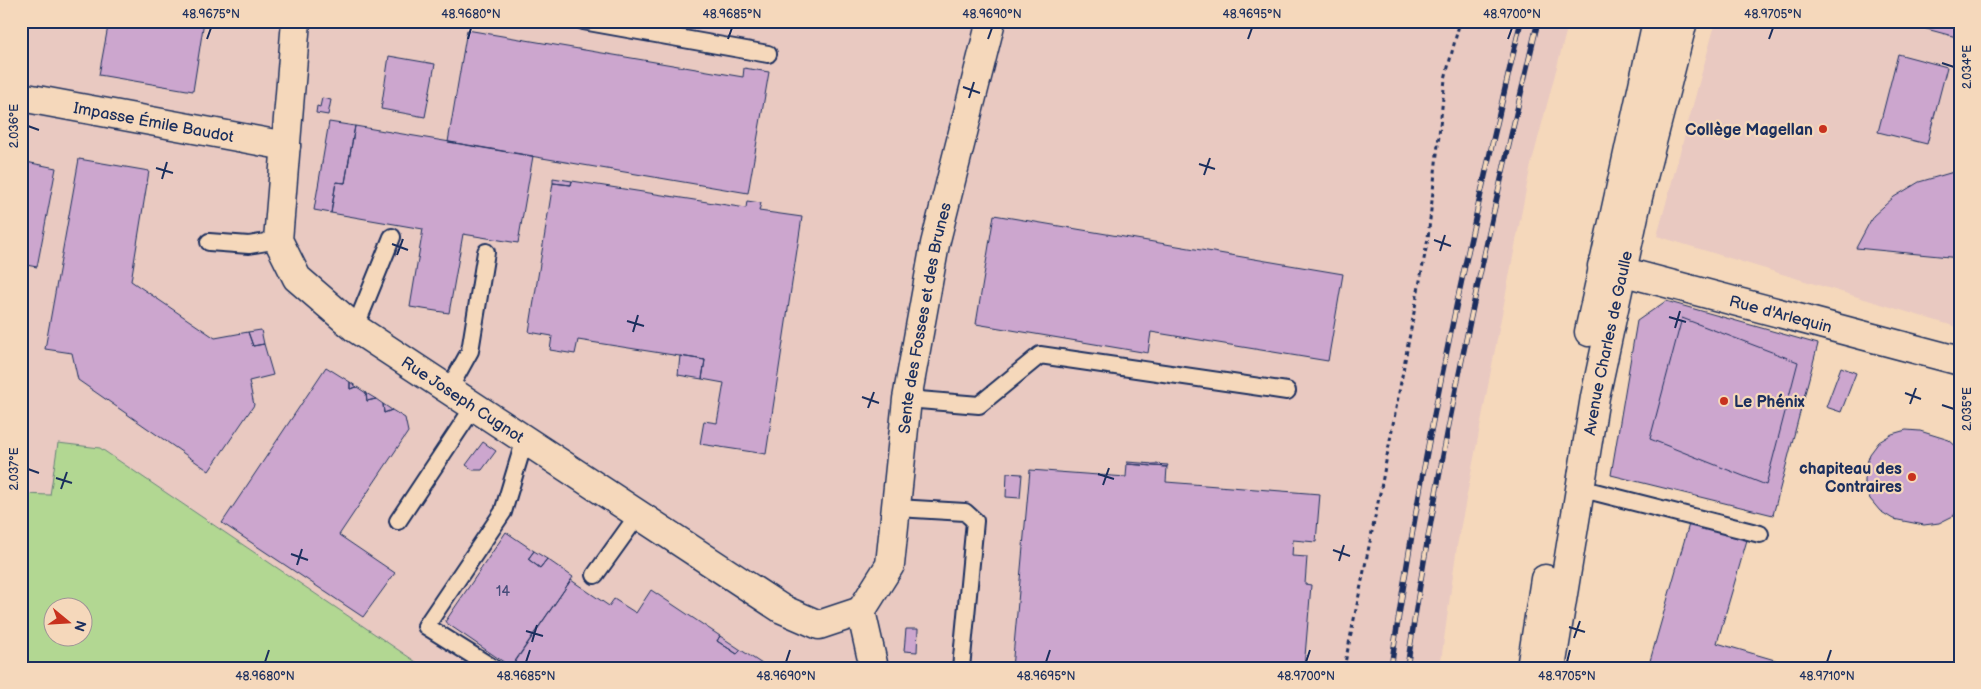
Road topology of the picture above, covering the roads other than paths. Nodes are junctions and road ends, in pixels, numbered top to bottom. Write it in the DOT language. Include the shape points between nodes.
graph roads {
  1 [pos="296,21"];
  2 [pos="583,21"];
  3 [pos="991,21"];
  4 [pos="1657,21"];
  5 [pos="1683,21"];
  6 [pos="768,54"];
  7 [pos="21,97"];
  8 [pos="286,146"];
  9 [pos="392,237"];
  10 [pos="278,240"];
  11 [pos="209,242"];
  12 [pos="486,252"];
  13 [pos="1612,268"];
  14 [pos="355,328"];
  15 [pos="1960,361"];
  16 [pos="449,389"];
  17 [pos="1287,391"];
  18 [pos="907,399"];
  19 [pos="475,406"];
  20 [pos="525,439"];
  21 [pos="1579,488"];
  22 [pos="897,508"];
  23 [pos="638,515"];
  24 [pos="398,521"];
  25 [pos="1760,534"];
  26 [pos="595,575"];
  27 [pos="861,611"];
  28 [pos="493,668"];
  29 [pos="874,668"];
  30 [pos="961,668"];
  31 [pos="1532,668"];
  32 [pos="1551,668"];
  1 -- 8 [label="street"];
  2 -- 6 [label="lane"];
  3 -- 18 [label="street, Sente des Fosses et des Brunes" via="935,244"];
  4 -- 13 [label="street, Avenue Charles de Gaulle"];
  5 -- 13 [label="street, Avenue Charles de Gaulle"];
  7 -- 8 [label="street, Impasse Émile Baudot"];
  8 -- 10 [label="street"];
  9 -- 14 [label="lane"];
  10 -- 11 [label="lane" via="249,245"];
  10 -- 14 [label="street, Rue Joseph Cugnot" via="297,278"];
  12 -- 16 [label="lane" via="470,351"];
  13 -- 15 [label="street, Rue d'Arlequin"];
  13 -- 21 [label="street, Avenue Charles de Gaulle"];
  13 -- 31 [label="street, Avenue Charles de Gaulle" via="1551,539"];
  14 -- 16 [label="street, Rue Joseph Cugnot"];
  16 -- 19 [label="street, Rue Joseph Cugnot"];
  17 -- 18 [label="lane" via="1040,355 979,405"];
  18 -- 22 [label="street, Sente des Fosses et des Brunes"];
  19 -- 20 [label="street, Rue Joseph Cugnot"];
  19 -- 24 [label="lane"];
  20 -- 23 [label="street, Rue Joseph Cugnot"];
  20 -- 28 [label="lane" via="503,512 426,626"];
  21 -- 25 [label="lane"];
  21 -- 32 [label="street, Avenue Charles de Gaulle"];
  22 -- 27 [label="street, Sente des Fosses et des Brunes" via="890,566"];
  22 -- 30 [label="lane" via="964,512 975,521"];
  23 -- 26 [label="lane"];
  23 -- 27 [label="street, Rue Joseph Cugnot" via="782,609 819,624"];
  27 -- 29 [label="street"];
}
